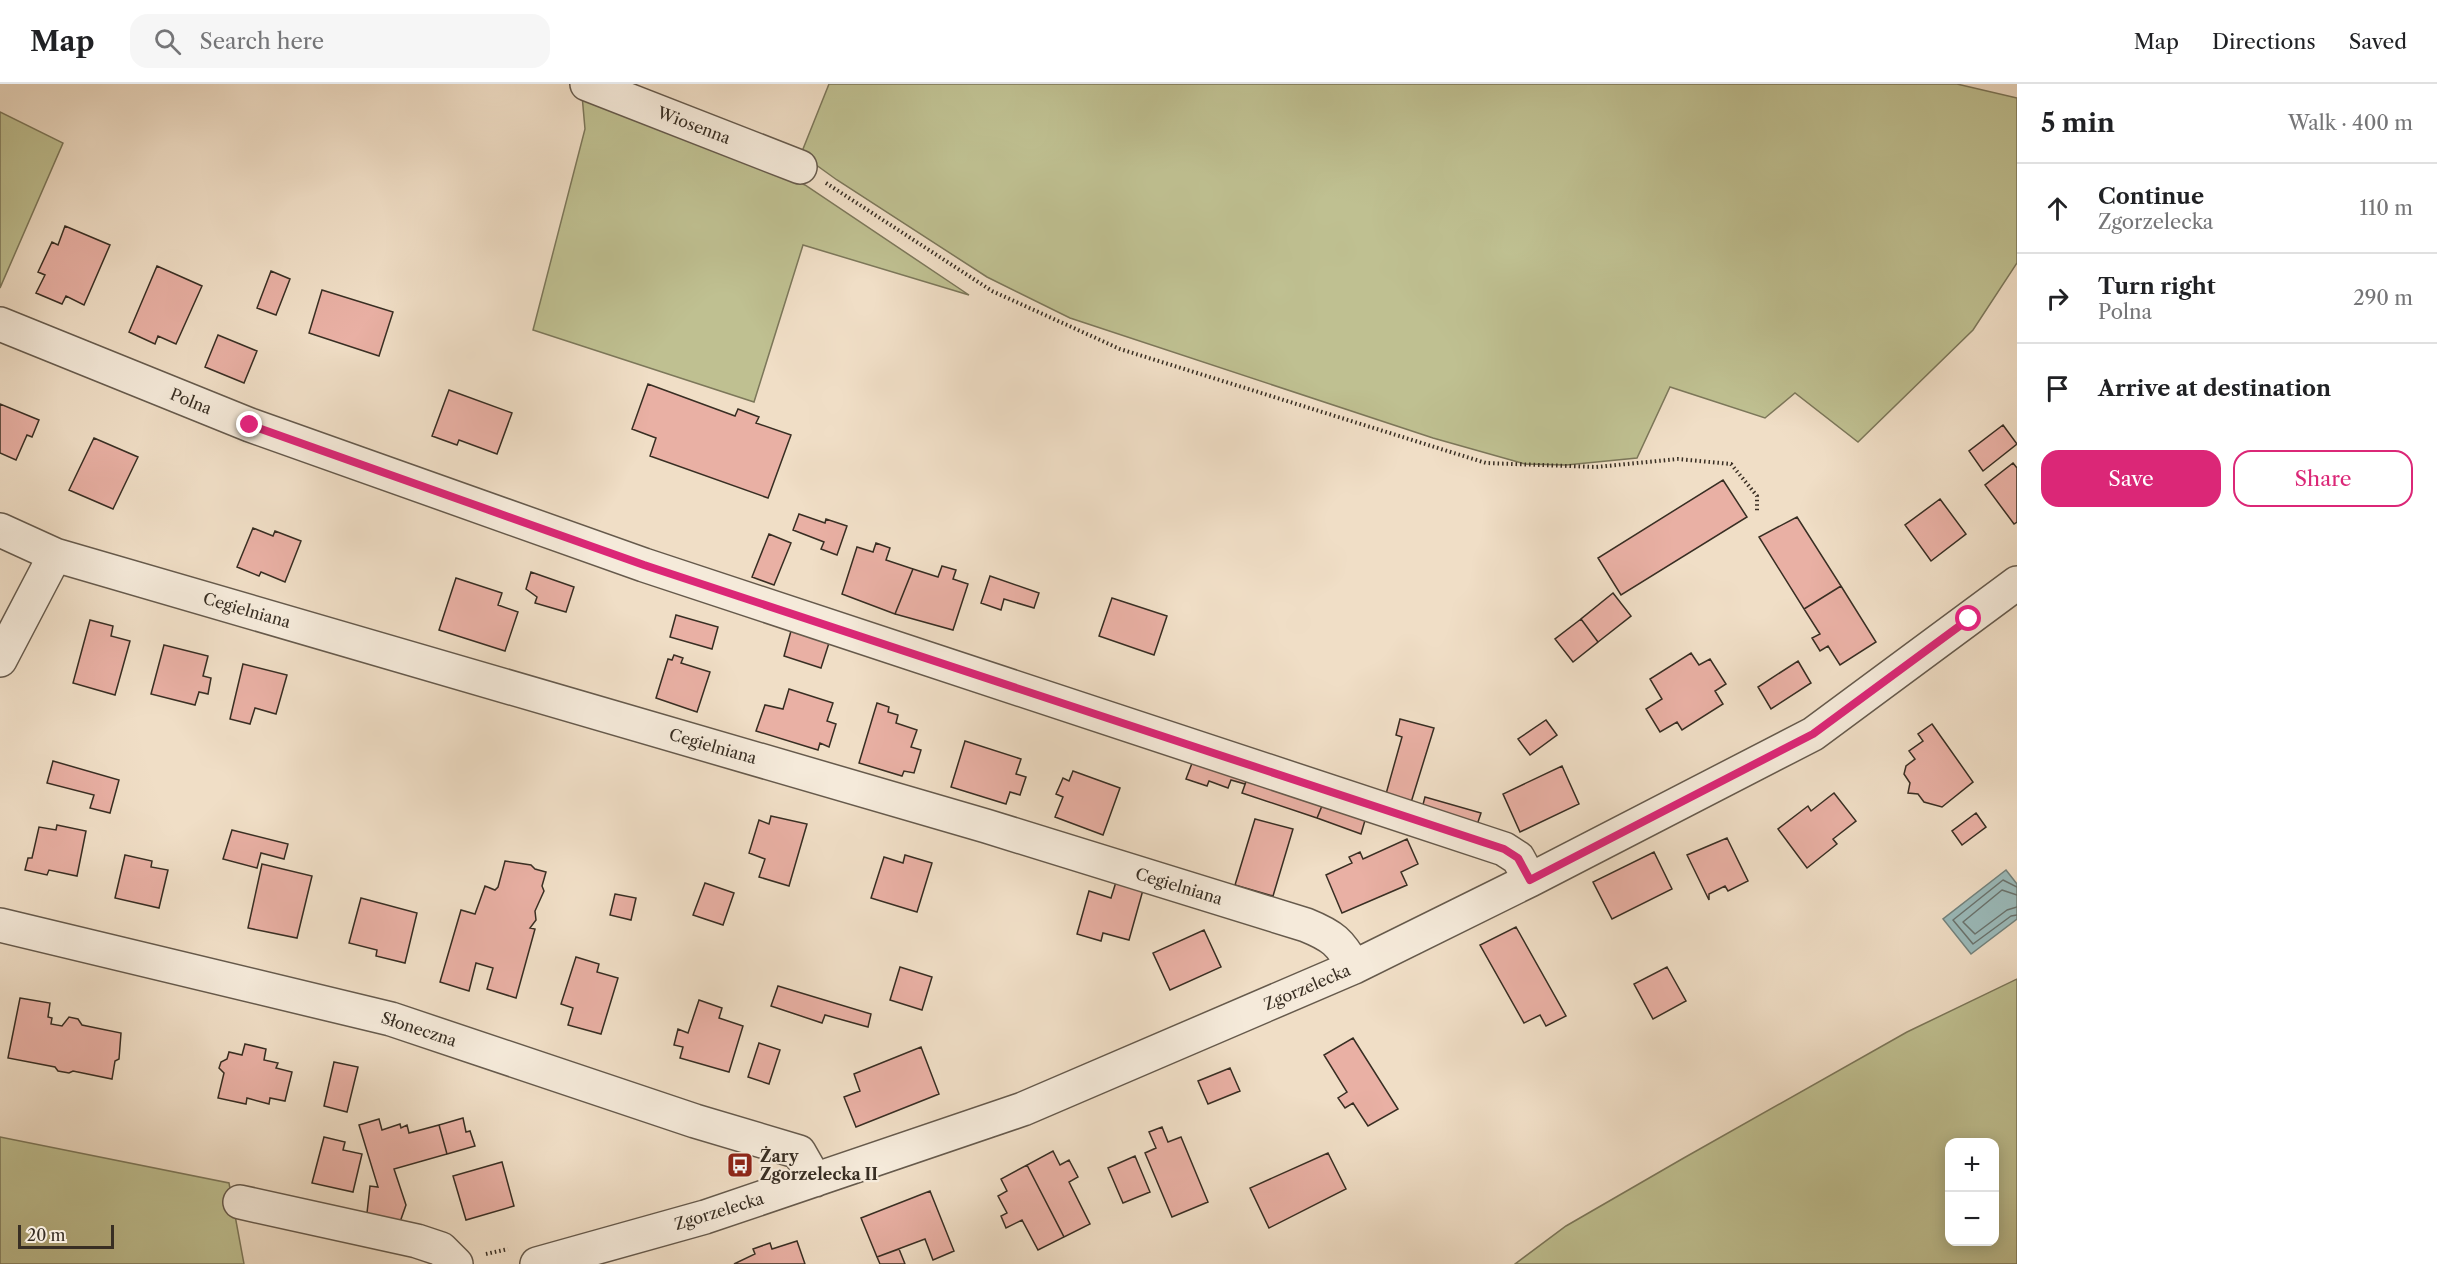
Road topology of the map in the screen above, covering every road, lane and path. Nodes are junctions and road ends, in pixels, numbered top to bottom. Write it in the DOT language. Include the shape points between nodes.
graph roads {
  1 [pos="587,84"];
  2 [pos="800,167"];
  3 [pos="0,324"];
  4 [pos="1757,513"];
  5 [pos="0,530"];
  6 [pos="55,555"];
  7 [pos="2017,583"];
  8 [pos="0,660"];
  9 [pos="1530,880"];
  10 [pos="0,925"];
  11 [pos="1354,967"];
  12 [pos="815,1180"];
  13 [pos="240,1202"];
  14 [pos="527,1256"];
  15 [pos="455,1263"];
  1 -- 2 [label="street, Wiosenna"];
  2 -- 4 [label="path" via="992,291 1120,349 1486,463 1596,467 1678,459 1731,464 1757,496"];
  3 -- 9 [label="street, Polna" via="250,425 633,561 1504,849 1518,858"];
  5 -- 6 [label="street, Cegielniana"];
  6 -- 8 [label="street"];
  6 -- 11 [label="street, Cegielniana" via="974,822 1306,926 1331,936 1343,947"];
  7 -- 9 [label="street, Zgorzelecka" via="1813,734"];
  9 -- 11 [label="street, Zgorzelecka"];
  10 -- 12 [label="street, Słoneczna" via="391,1019 799,1152"];
  11 -- 12 [label="street, Zgorzelecka" via="1023,1109"];
  12 -- 14 [label="street, Zgorzelecka" via="705,1217"];
  13 -- 15 [label="street" via="417,1241 441,1249"];
  14 -- 15 [label="path"];
}
